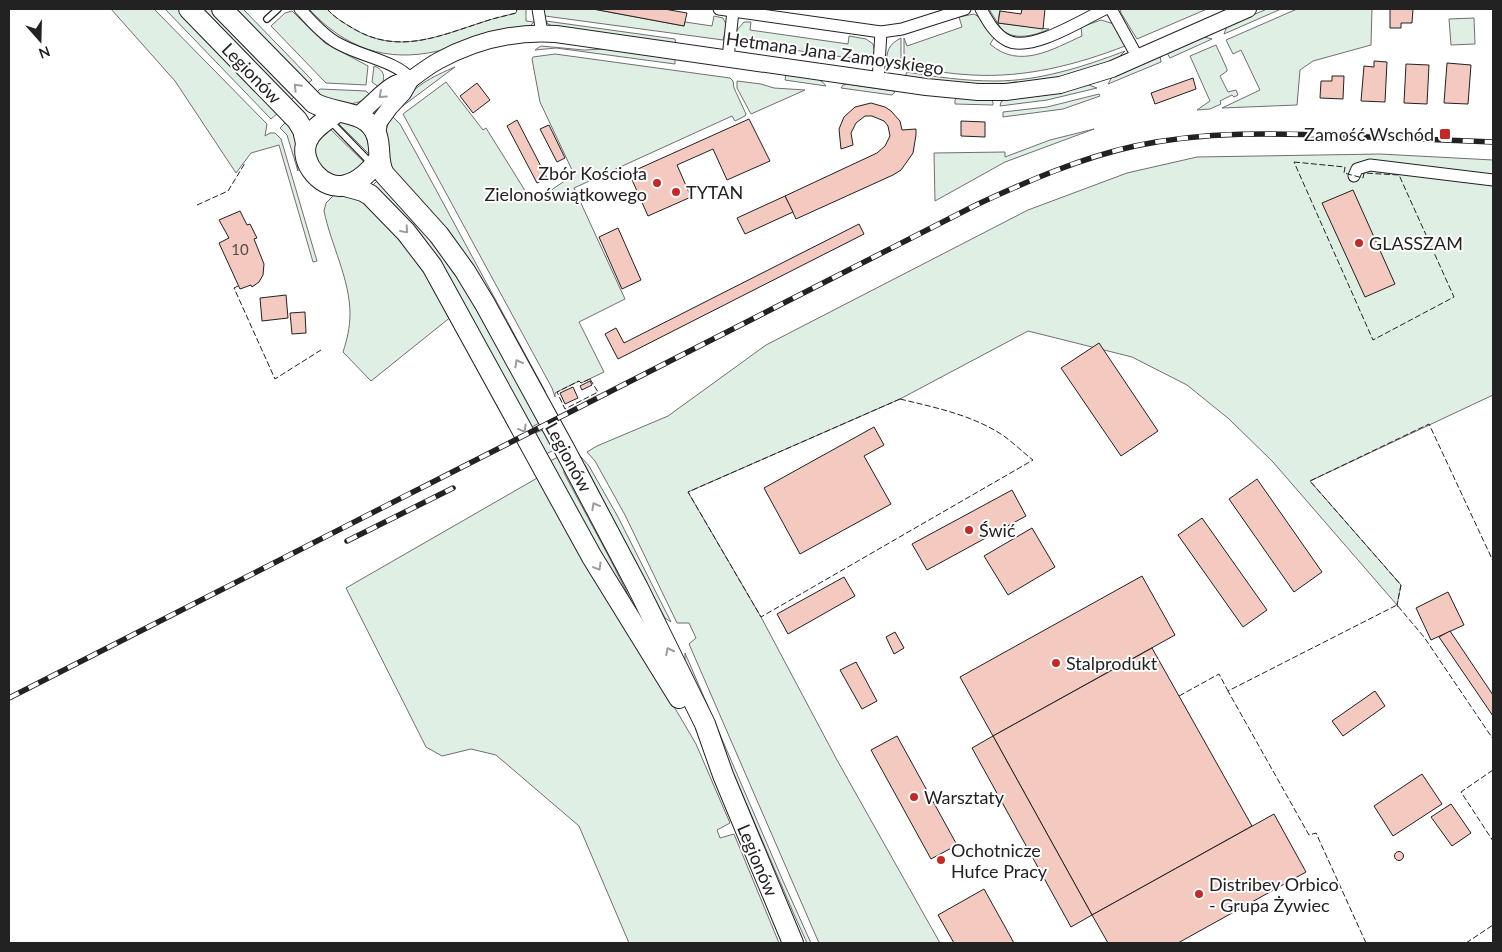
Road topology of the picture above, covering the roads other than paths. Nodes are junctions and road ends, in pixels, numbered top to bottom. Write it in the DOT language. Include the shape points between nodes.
graph roads {
  1 [pos="189,9"];
  2 [pos="222,9"];
  3 [pos="278,9"];
  4 [pos="300,9"];
  5 [pos="538,9"];
  6 [pos="719,9"];
  7 [pos="965,9"];
  8 [pos="981,9"];
  9 [pos="1105,9"];
  10 [pos="1112,9"];
  11 [pos="1248,9"];
  12 [pos="733,12"];
  13 [pos="267,19"];
  14 [pos="881,32"];
  15 [pos="542,33"];
  16 [pos="728,58"];
  17 [pos="1138,58"];
  18 [pos="411,79"];
  19 [pos="878,81"];
  20 [pos="347,114"];
  21 [pos="377,135"];
  22 [pos="306,143"];
  23 [pos="379,159"];
  24 [pos="1354,176"];
  25 [pos="1493,180"];
  26 [pos="345,186"];
  27 [pos="723,776"];
  28 [pos="793,943"];
  1 -- 22 [label="highway, Legionów" via="297,120"];
  20 -- 2 [label="highway, Legionów, one-way" via="314,104"];
  3 -- 13 [label="lane"];
  4 -- 18 [label="street" via="334,41 398,67"];
  5 -- 15 [label="street"];
  6 -- 12 [label="street"];
  7 -- 14 [label="street" via="902,29"];
  8 -- 9 [label="street" via="1001,36 1008,41 1024,43 1041,40"];
  10 -- 17 [label="street"];
  11 -- 17 [label="street, Hetmana Jana Zamoyskiego"];
  12 -- 14 [label="street"];
  12 -- 16 [label="street"];
  14 -- 19 [label="street"];
  15 -- 16 [label="street, Hetmana Jana Zamoyskiego"];
  15 -- 18 [label="street, Hetmana Jana Zamoyskiego" via="503,36 475,45 439,61"];
  16 -- 19 [label="street, Hetmana Jana Zamoyskiego"];
  17 -- 19 [label="street, Hetmana Jana Zamoyskiego" via="1085,78 1033,90 953,91"];
  18 -- 20 [label="street, Hetmana Jana Zamoyskiego, one-way" via="394,84 367,109"];
  18 -- 21 [label="street, Hetmana Jana Zamoyskiego" via="380,122"];
  20 -- 21 [label="highway" via="368,123"];
  20 -- 22 [label="highway" via="316,129"];
  20 -- 23 [label="lane" via="334,124 368,160"];
  21 -- 23 [label="highway, Legionów"];
  22 -- 26 [label="highway, Legionów" via="306,158 314,174 327,183"];
  23 -- 26 [label="highway" via="363,176"];
  27 -- 23 [label="highway, Legionów, one-way" via="705,724 638,588 485,304 439,235 387,179"];
  24 -- 25 [label="street" via="1357,169 1370,165"];
  26 -- 27 [label="highway, Legionów, one-way" via="370,195 406,232 436,271 592,557 653,653"];
  27 -- 28 [label="highway, Legionów"];
}
